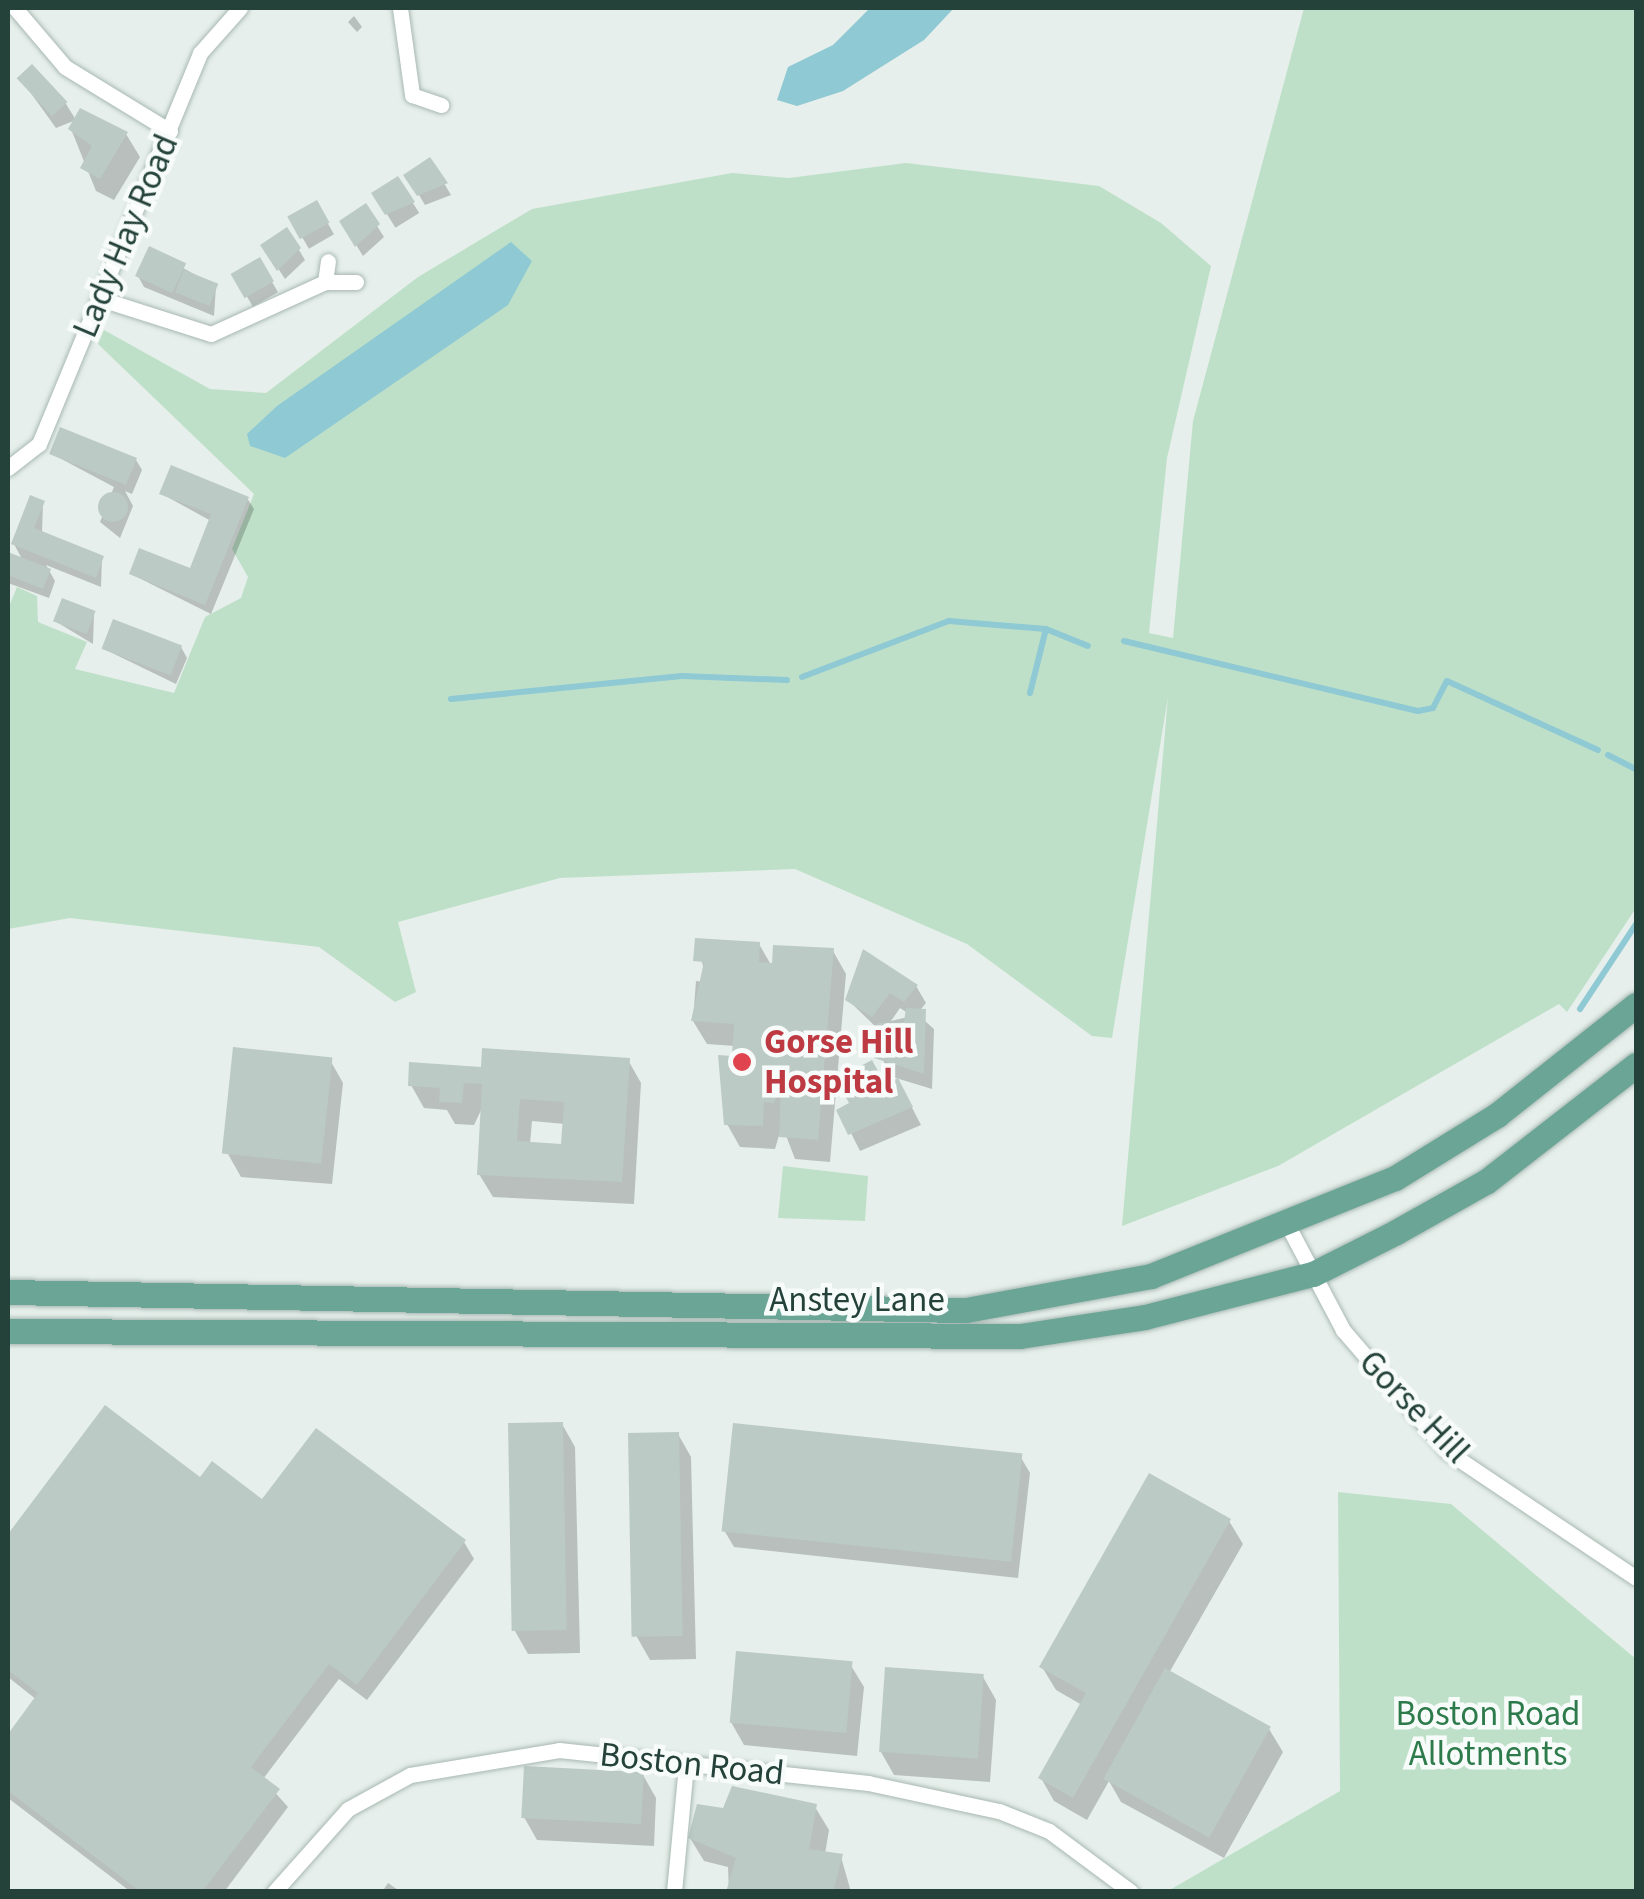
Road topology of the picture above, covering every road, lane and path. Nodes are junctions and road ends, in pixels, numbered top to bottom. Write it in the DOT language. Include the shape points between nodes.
graph roads {
  1 [pos="15,8"];
  2 [pos="240,8"];
  3 [pos="400,8"];
  4 [pos="441,105"];
  5 [pos="170,130"];
  6 [pos="328,260"];
  7 [pos="325,282"];
  8 [pos="356,282"];
  9 [pos="101,299"];
  10 [pos="12,467"];
  11 [pos="1636,1005"];
  12 [pos="1636,1065"];
  13 [pos="1288,1226"];
  14 [pos="1313,1274"];
  15 [pos="8,1292"];
  16 [pos="8,1331"];
  17 [pos="1636,1578"];
  18 [pos="686,1764"];
  19 [pos="274,1892"];
  20 [pos="674,1892"];
  21 [pos="1131,1892"];
  1 -- 5 [label="street" via="64,67"];
  2 -- 5 [label="street, Lady Hay Road" via="200,54"];
  3 -- 4 [label="street" via="412,95"];
  5 -- 9 [label="street, Lady Hay Road"];
  6 -- 7 [label="street"];
  7 -- 8 [label="street"];
  7 -- 9 [label="street" via="211,334"];
  9 -- 10 [label="street, Lady Hay Road" via="39,444"];
  11 -- 13 [label="main road, Anstey Lane" via="1497,1115 1394,1178"];
  12 -- 14 [label="main road, Anstey Lane" via="1486,1181"];
  13 -- 14 [label="street, Gorse Hill"];
  13 -- 15 [label="main road, Anstey Lane" via="1151,1276 966,1310"];
  14 -- 16 [label="main road, Anstey Lane" via="1145,1317 1020,1336"];
  14 -- 17 [label="street, Gorse Hill" via="1344,1330 1448,1452"];
  18 -- 19 [label="street, Boston Road" via="559,1750 410,1775 348,1810"];
  18 -- 20 [label="street"];
  18 -- 21 [label="street, Boston Road" via="868,1783 1000,1811 1049,1831"];
}
